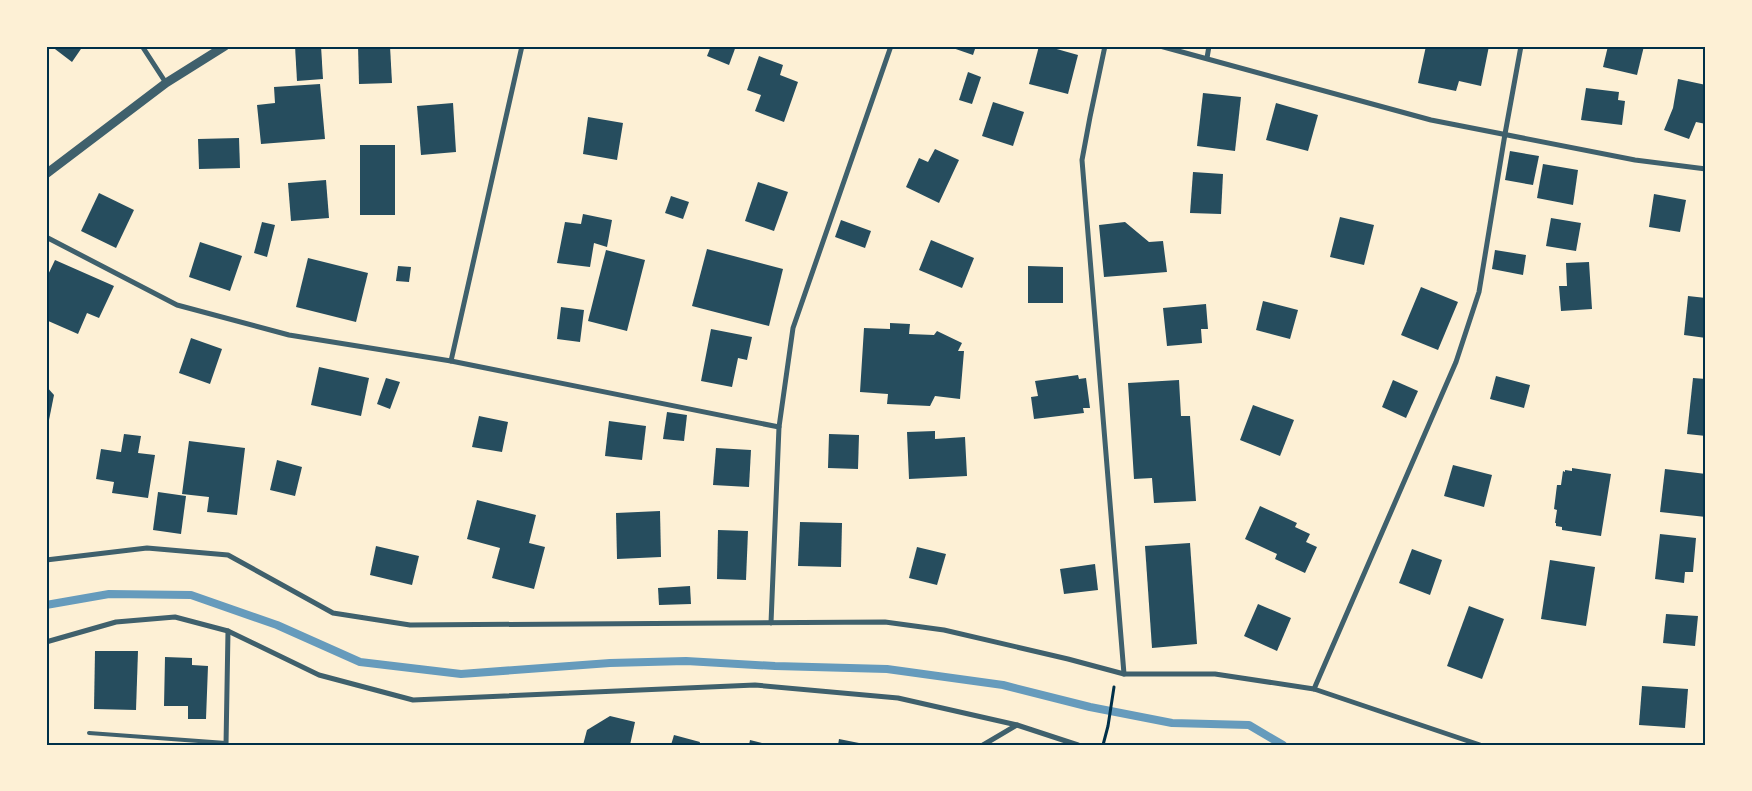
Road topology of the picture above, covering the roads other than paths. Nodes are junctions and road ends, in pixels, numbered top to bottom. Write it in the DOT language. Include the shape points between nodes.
graph roads {
  1 [pos="142,46"];
  2 [pos="225,46"];
  3 [pos="522,46"];
  4 [pos="891,46"];
  5 [pos="1105,46"];
  6 [pos="1160,46"];
  7 [pos="1209,46"];
  8 [pos="1521,46"];
  9 [pos="1207,58"];
  10 [pos="166,83"];
  11 [pos="1504,134"];
  12 [pos="1706,169"];
  13 [pos="46,174"];
  14 [pos="46,237"];
  15 [pos="451,361"];
  16 [pos="779,427"];
  17 [pos="46,560"];
  18 [pos="771,623"];
  19 [pos="228,631"];
  20 [pos="46,642"];
  21 [pos="1124,674"];
  22 [pos="1314,688"];
  23 [pos="1017,725"];
  24 [pos="89,734"];
  25 [pos="226,744"];
  26 [pos="983,745"];
  27 [pos="1078,745"];
  28 [pos="1480,745"];
  1 -- 10 [label="street"];
  2 -- 10 [label="street"];
  3 -- 15 [label="street"];
  4 -- 16 [label="street" via="793,328"];
  5 -- 21 [label="street" via="1082,160"];
  6 -- 9 [label="street"];
  7 -- 9 [label="street"];
  8 -- 11 [label="street"];
  9 -- 11 [label="street" via="1431,120"];
  10 -- 13 [label="street"];
  11 -- 12 [label="street" via="1635,160"];
  11 -- 22 [label="street" via="1479,292 1456,362"];
  14 -- 15 [label="street" via="177,305 289,335"];
  15 -- 16 [label="street"];
  16 -- 18 [label="street"];
  17 -- 18 [label="street" via="147,548 228,554 333,613 410,625"];
  18 -- 21 [label="street" via="885,622 952,632"];
  19 -- 20 [label="street" via="175,618 116,622"];
  19 -- 23 [label="street" via="319,676 414,700 755,685 898,698"];
  19 -- 25 [label="street"];
  21 -- 22 [label="street" via="1215,674"];
  22 -- 28 [label="street"];
  23 -- 26 [label="street"];
  23 -- 27 [label="street"];
  24 -- 25 [label="lane"];
}
